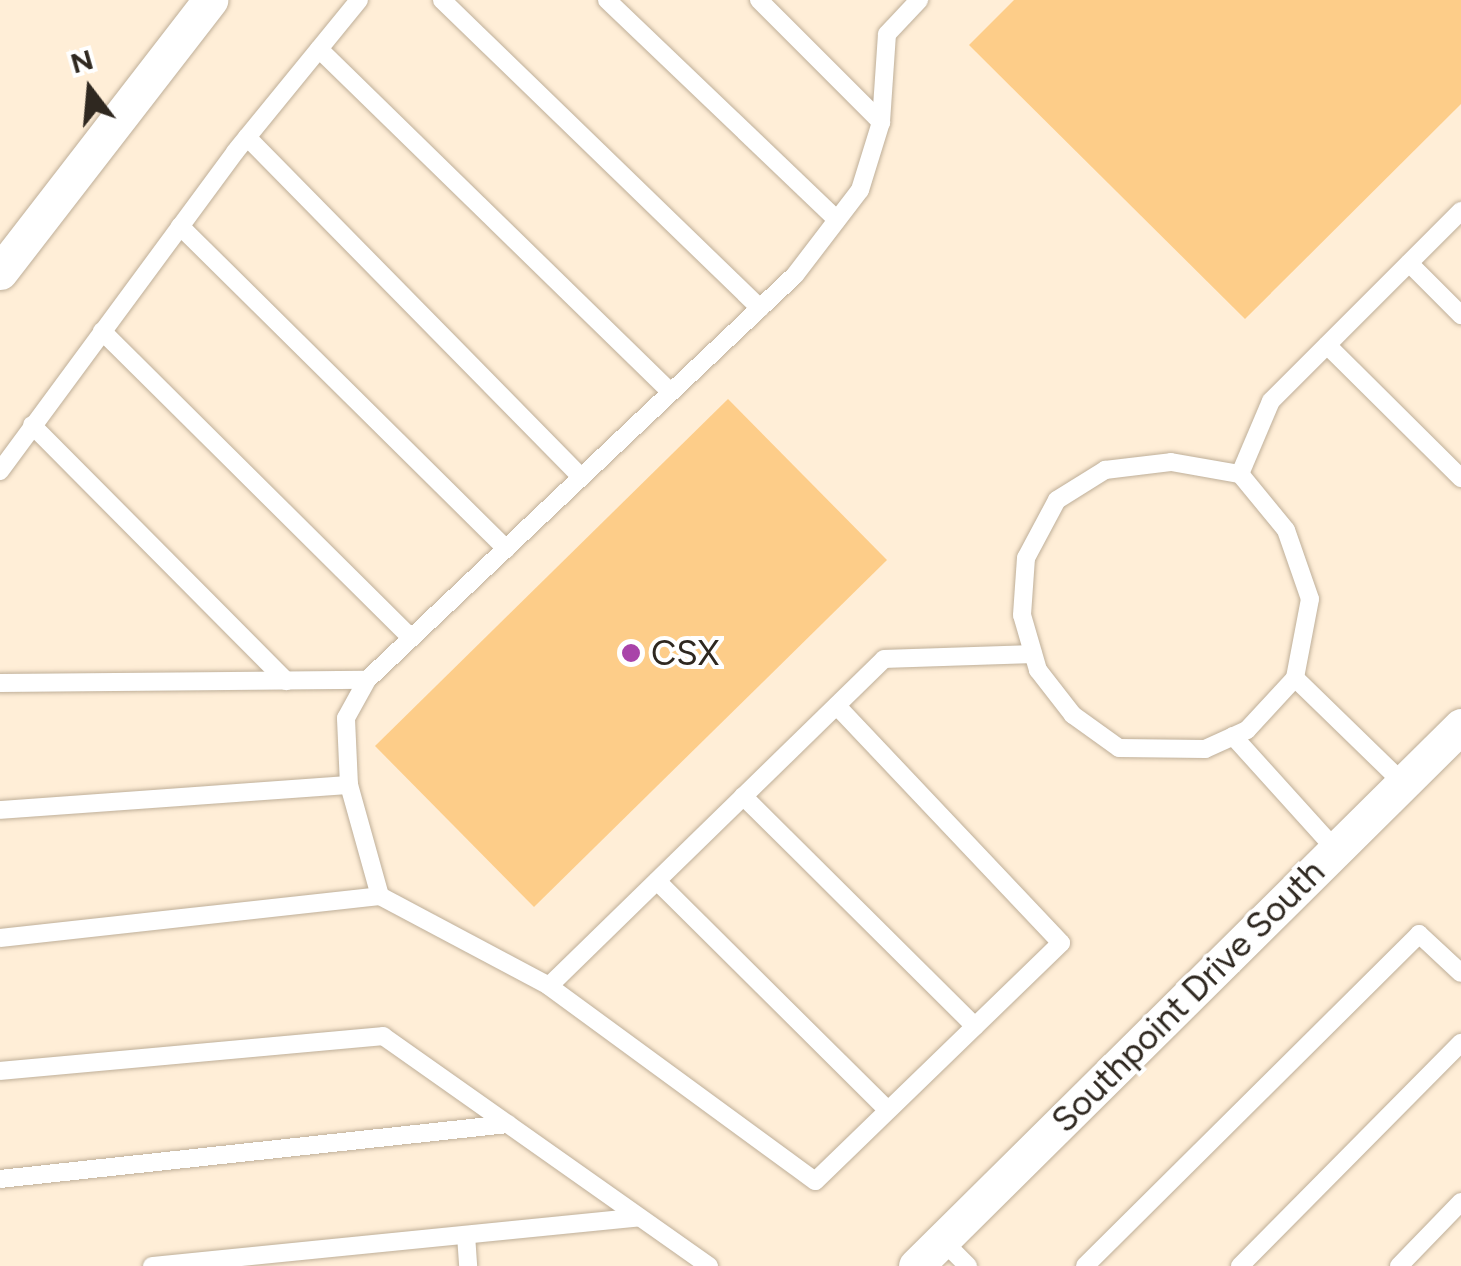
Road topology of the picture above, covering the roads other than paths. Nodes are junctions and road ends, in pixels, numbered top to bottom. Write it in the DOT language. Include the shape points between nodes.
graph roads {
  1 [pos="210,0"];
  2 [pos="359,0"];
  3 [pos="442,0"];
  4 [pos="607,0"];
  5 [pos="760,0"];
  6 [pos="915,2"];
  7 [pos="319,49"];
  8 [pos="881,122"];
  9 [pos="247,138"];
  10 [pos="1461,211"];
  11 [pos="838,220"];
  12 [pos="180,226"];
  13 [pos="1409,263"];
  14 [pos="0,272"];
  15 [pos="760,308"];
  16 [pos="1461,315"];
  17 [pos="102,331"];
  18 [pos="1326,345"];
  19 [pos="670,392"];
  20 [pos="32,425"];
  21 [pos="0,471"];
  22 [pos="1240,474"];
  23 [pos="581,477"];
  24 [pos="1461,478"];
  25 [pos="506,549"];
  26 [pos="411,638"];
  27 [pos="1034,654"];
  28 [pos="1294,678"];
  29 [pos="367,680"];
  30 [pos="286,681"];
  31 [pos="0,683"];
  32 [pos="837,706"];
  33 [pos="1461,726"];
  34 [pos="1232,736"];
  35 [pos="1403,783"];
  36 [pos="349,785"];
  37 [pos="743,796"];
  38 [pos="0,810"];
  39 [pos="1336,850"];
  40 [pos="656,881"];
  41 [pos="380,896"];
  42 [pos="0,938"];
  43 [pos="1461,973"];
  44 [pos="550,986"];
  45 [pos="975,1026"];
  46 [pos="1461,1043"];
  47 [pos="0,1071"];
  48 [pos="888,1110"];
  49 [pos="508,1124"];
  50 [pos="0,1179"];
  51 [pos="1461,1202"];
  52 [pos="639,1217"];
  53 [pos="466,1234"];
  54 [pos="942,1240"];
  55 [pos="152,1266"];
  56 [pos="468,1266"];
  57 [pos="709,1266"];
  58 [pos="916,1266"];
  59 [pos="968,1266"];
  60 [pos="1085,1266"];
  61 [pos="1240,1266"];
  62 [pos="1398,1266"];
  1 -- 14 [label="street"];
  2 -- 7 [label="lane"];
  3 -- 15 [label="lane"];
  4 -- 11 [label="lane"];
  5 -- 8 [label="lane"];
  6 -- 8 [label="lane" via="887,34"];
  7 -- 9 [label="lane"];
  7 -- 19 [label="lane"];
  8 -- 11 [label="lane" via="860,190"];
  9 -- 12 [label="lane"];
  9 -- 23 [label="lane"];
  10 -- 13 [label="lane"];
  11 -- 15 [label="lane"];
  12 -- 17 [label="lane"];
  12 -- 25 [label="lane"];
  13 -- 16 [label="lane"];
  13 -- 18 [label="lane"];
  15 -- 19 [label="lane"];
  17 -- 20 [label="lane"];
  17 -- 26 [label="lane"];
  18 -- 22 [label="lane" via="1271,401"];
  18 -- 24 [label="lane"];
  19 -- 23 [label="lane"];
  20 -- 21 [label="lane"];
  20 -- 30 [label="lane"];
  22 -- 27 [label="lane" via="1171,462 1105,470 1057,500 1026,558 1022,615"];
  22 -- 28 [label="lane" via="1286,530 1310,599"];
  23 -- 25 [label="lane"];
  25 -- 26 [label="lane"];
  26 -- 29 [label="lane"];
  27 -- 32 [label="lane" via="884,659"];
  27 -- 34 [label="lane" via="1073,715 1119,748 1206,749"];
  28 -- 34 [label="lane"];
  28 -- 35 [label="lane"];
  29 -- 30 [label="lane"];
  29 -- 36 [label="lane" via="346,718"];
  30 -- 31 [label="lane"];
  32 -- 37 [label="lane"];
  32 -- 45 [label="lane" via="1061,943"];
  33 -- 35 [label="street, Southpoint Drive South"];
  34 -- 39 [label="lane"];
  35 -- 39 [label="street, Southpoint Drive South"];
  36 -- 38 [label="lane"];
  36 -- 41 [label="lane"];
  37 -- 40 [label="lane"];
  37 -- 45 [label="lane"];
  39 -- 54 [label="street, Southpoint Drive South"];
  40 -- 44 [label="lane"];
  40 -- 48 [label="lane"];
  41 -- 42 [label="lane"];
  41 -- 44 [label="lane"];
  43 -- 60 [label="lane" via="1419,934"];
  44 -- 48 [label="lane" via="814,1181"];
  45 -- 48 [label="lane"];
  46 -- 61 [label="lane"];
  47 -- 49 [label="lane" via="383,1036"];
  49 -- 50 [label="lane"];
  49 -- 52 [label="lane"];
  51 -- 62 [label="lane"];
  52 -- 53 [label="lane"];
  52 -- 57 [label="lane"];
  53 -- 55 [label="lane"];
  53 -- 56 [label="lane"];
  54 -- 58 [label="street, Southpoint Drive South"];
  54 -- 59 [label="lane"];
}
